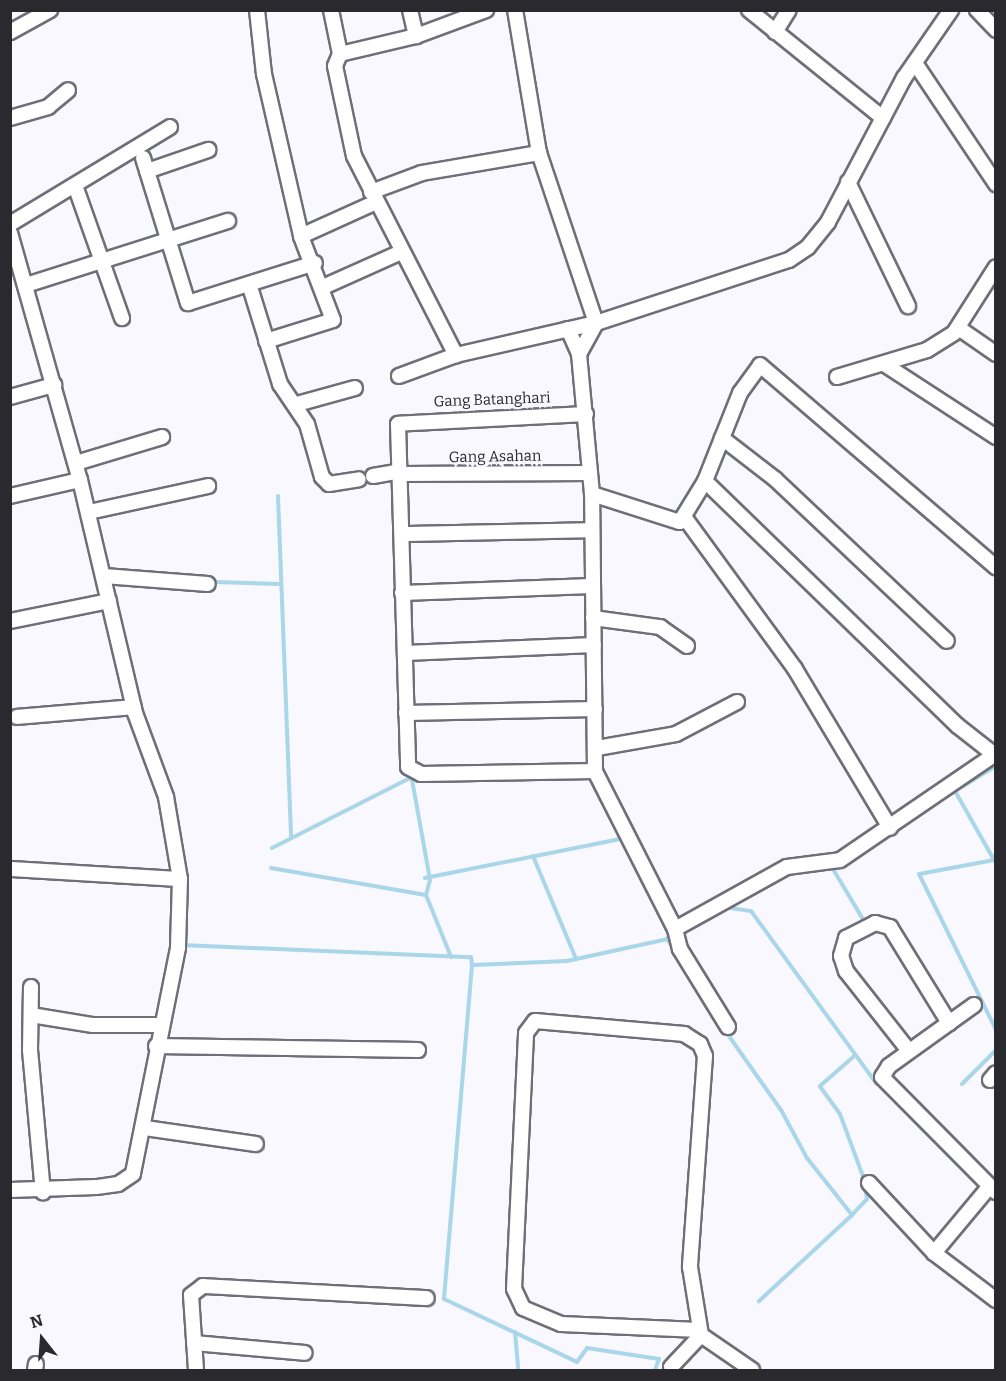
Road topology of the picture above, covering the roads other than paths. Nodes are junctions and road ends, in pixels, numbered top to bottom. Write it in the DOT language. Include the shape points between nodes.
graph roads {
  1 [pos="50,10"];
  2 [pos="257,10"];
  3 [pos="332,10"];
  4 [pos="410,10"];
  5 [pos="486,10"];
  6 [pos="515,10"];
  7 [pos="750,10"];
  8 [pos="789,10"];
  9 [pos="951,10"];
  10 [pos="977,10"];
  11 [pos="996,30"];
  12 [pos="10,32"];
  13 [pos="774,32"];
  14 [pos="416,36"];
  15 [pos="340,54"];
  16 [pos="915,63"];
  17 [pos="68,90"];
  18 [pos="10,118"];
  19 [pos="883,118"];
  20 [pos="170,127"];
  21 [pos="208,150"];
  22 [pos="539,153"];
  23 [pos="848,182"];
  24 [pos="996,184"];
  25 [pos="77,191"];
  26 [pos="372,198"];
  27 [pos="228,220"];
  28 [pos="10,224"];
  29 [pos="10,233"];
  30 [pos="301,236"];
  31 [pos="167,241"];
  32 [pos="399,253"];
  33 [pos="101,262"];
  34 [pos="315,263"];
  35 [pos="996,267"];
  36 [pos="26,285"];
  37 [pos="250,287"];
  38 [pos="323,287"];
  39 [pos="908,306"];
  40 [pos="122,318"];
  41 [pos="596,323"];
  42 [pos="568,329"];
  43 [pos="960,329"];
  44 [pos="266,341"];
  45 [pos="579,354"];
  46 [pos="996,354"];
  47 [pos="456,355"];
  48 [pos="885,364"];
  49 [pos="399,376"];
  50 [pos="837,376"];
  51 [pos="54,385"];
  52 [pos="355,388"];
  53 [pos="10,397"];
  54 [pos="297,404"];
  55 [pos="586,414"];
  56 [pos="162,437"];
  57 [pos="996,437"];
  58 [pos="722,438"];
  59 [pos="76,463"];
  60 [pos="590,472"];
  61 [pos="401,473"];
  62 [pos="81,480"];
  63 [pos="705,481"];
  64 [pos="208,486"];
  65 [pos="592,494"];
  66 [pos="10,496"];
  67 [pos="89,512"];
  68 [pos="685,518"];
  69 [pos="592,530"];
  70 [pos="403,534"];
  71 [pos="996,567"];
  72 [pos="104,576"];
  73 [pos="208,584"];
  74 [pos="592,586"];
  75 [pos="402,593"];
  76 [pos="109,601"];
  77 [pos="593,618"];
  78 [pos="10,621"];
  79 [pos="947,641"];
  80 [pos="594,645"];
  81 [pos="687,646"];
  82 [pos="405,653"];
  83 [pos="737,702"];
  84 [pos="134,707"];
  85 [pos="595,709"];
  86 [pos="406,713"];
  87 [pos="17,717"];
  88 [pos="597,748"];
  89 [pos="995,756"];
  90 [pos="595,771"];
  91 [pos="890,828"];
  92 [pos="10,868"];
  93 [pos="180,879"];
  94 [pos="675,929"];
  95 [pos="31,987"];
  96 [pos="974,1005"];
  97 [pos="31,1015"];
  98 [pos="949,1023"];
  99 [pos="160,1024"];
  100 [pos="728,1027"];
  101 [pos="156,1046"];
  102 [pos="418,1050"];
  103 [pos="909,1051"];
  104 [pos="145,1128"];
  105 [pos="256,1144"];
  106 [pos="869,1182"];
  107 [pos="992,1189"];
  108 [pos="10,1190"];
  109 [pos="43,1192"];
  110 [pos="934,1253"];
  111 [pos="427,1299"];
  112 [pos="996,1300"];
  113 [pos="700,1332"];
  114 [pos="194,1343"];
  115 [pos="305,1353"];
  116 [pos="671,1367"];
  117 [pos="196,1371"];
  118 [pos="752,1371"];
  1 -- 12 [label="street"];
  2 -- 30 [label="street" via="264,74"];
  3 -- 15 [label="street"];
  4 -- 14 [label="street"];
  5 -- 14 [label="street"];
  6 -- 22 [label="street"];
  7 -- 13 [label="street"];
  8 -- 13 [label="street"];
  9 -- 16 [label="street"];
  10 -- 11 [label="street"];
  13 -- 19 [label="street"];
  14 -- 15 [label="street"];
  15 -- 26 [label="street" via="335,66 354,156"];
  16 -- 19 [label="street"];
  16 -- 24 [label="street"];
  17 -- 18 [label="street" via="48,107"];
  19 -- 23 [label="street"];
  20 -- 28 [label="street"];
  21 -- 31 [label="street" via="145,164"];
  22 -- 26 [label="street" via="422,173"];
  22 -- 41 [label="street" via="563,238"];
  23 -- 39 [label="street"];
  23 -- 41 [label="street" via="828,222 789,260"];
  25 -- 33 [label="street"];
  26 -- 30 [label="street"];
  26 -- 47 [label="street"];
  27 -- 31 [label="street"];
  29 -- 36 [label="street"];
  30 -- 34 [label="street"];
  31 -- 33 [label="street"];
  31 -- 37 [label="street" via="188,303"];
  32 -- 38 [label="street"];
  33 -- 36 [label="street"];
  33 -- 40 [label="street"];
  34 -- 37 [label="street"];
  34 -- 38 [label="street"];
  35 -- 43 [label="street"];
  36 -- 51 [label="street"];
  37 -- 44 [label="street"];
  38 -- 44 [label="street" via="333,320"];
  41 -- 42 [label="street"];
  41 -- 45 [label="street"];
  42 -- 45 [label="street"];
  42 -- 47 [label="street"];
  43 -- 46 [label="street"];
  43 -- 48 [label="street" via="927,350"];
  44 -- 54 [label="street" via="286,396"];
  45 -- 55 [label="street"];
  47 -- 49 [label="street"];
  48 -- 50 [label="street"];
  48 -- 57 [label="street"];
  51 -- 53 [label="street"];
  51 -- 59 [label="street"];
  52 -- 54 [label="street"];
  54 -- 61 [label="street, Gang Asahan" via="325,482"];
  55 -- 60 [label="street"];
  55 -- 61 [label="street, Gang Batanghari" via="400,419"];
  56 -- 59 [label="street"];
  58 -- 63 [label="street"];
  58 -- 71 [label="street" via="754,367 766,367"];
  58 -- 79 [label="street" via="775,479"];
  59 -- 62 [label="street"];
  60 -- 61 [label="street, Gang Asahan"];
  60 -- 65 [label="street"];
  61 -- 70 [label="street"];
  62 -- 66 [label="street"];
  62 -- 67 [label="street"];
  63 -- 68 [label="street"];
  63 -- 89 [label="street"];
  64 -- 67 [label="street"];
  65 -- 68 [label="street" via="675,521"];
  65 -- 69 [label="street"];
  67 -- 72 [label="street"];
  68 -- 91 [label="street" via="795,669"];
  69 -- 70 [label="street"];
  69 -- 74 [label="street"];
  70 -- 75 [label="street"];
  72 -- 73 [label="street"];
  72 -- 76 [label="street"];
  74 -- 75 [label="street"];
  74 -- 77 [label="street"];
  75 -- 82 [label="street"];
  76 -- 78 [label="street"];
  76 -- 84 [label="street"];
  77 -- 80 [label="street"];
  77 -- 81 [label="street" via="660,627"];
  80 -- 82 [label="street"];
  80 -- 85 [label="street"];
  82 -- 86 [label="street"];
  83 -- 88 [label="street" via="676,735"];
  84 -- 87 [label="street"];
  84 -- 93 [label="street" via="166,797"];
  85 -- 86 [label="street"];
  85 -- 88 [label="street"];
  86 -- 90 [label="street" via="408,767 415,773"];
  88 -- 90 [label="street"];
  89 -- 91 [label="street"];
  90 -- 94 [label="street"];
  91 -- 94 [label="street" via="840,860 787,867"];
  92 -- 93 [label="street"];
  93 -- 99 [label="street" via="178,948 167,1012"];
  94 -- 100 [label="street" via="680,949"];
  95 -- 97 [label="street"];
  96 -- 98 [label="street"];
  97 -- 99 [label="street" via="93,1024"];
  97 -- 109 [label="street"];
  98 -- 103 [label="street"];
  98 -- 103 [label="street" via="890,927 875,923 846,938 841,956 846,970"];
  99 -- 101 [label="street"];
  101 -- 102 [label="street"];
  101 -- 104 [label="street"];
  103 -- 107 [label="street" via="883,1072 885,1082"];
  104 -- 105 [label="street"];
  104 -- 109 [label="street" via="133,1174 118,1184"];
  106 -- 110 [label="street"];
  107 -- 110 [label="street"];
  108 -- 109 [label="street"];
  110 -- 112 [label="street"];
  111 -- 114 [label="street" via="203,1286 191,1295"];
  113 -- 113 [label="street" via="690,1267 705,1056 700,1044 684,1034 535,1021 526,1033 514,1289 523,1308 561,1324"];
  113 -- 116 [label="street"];
  113 -- 118 [label="street"];
  114 -- 115 [label="street"];
  114 -- 117 [label="street"];
}
